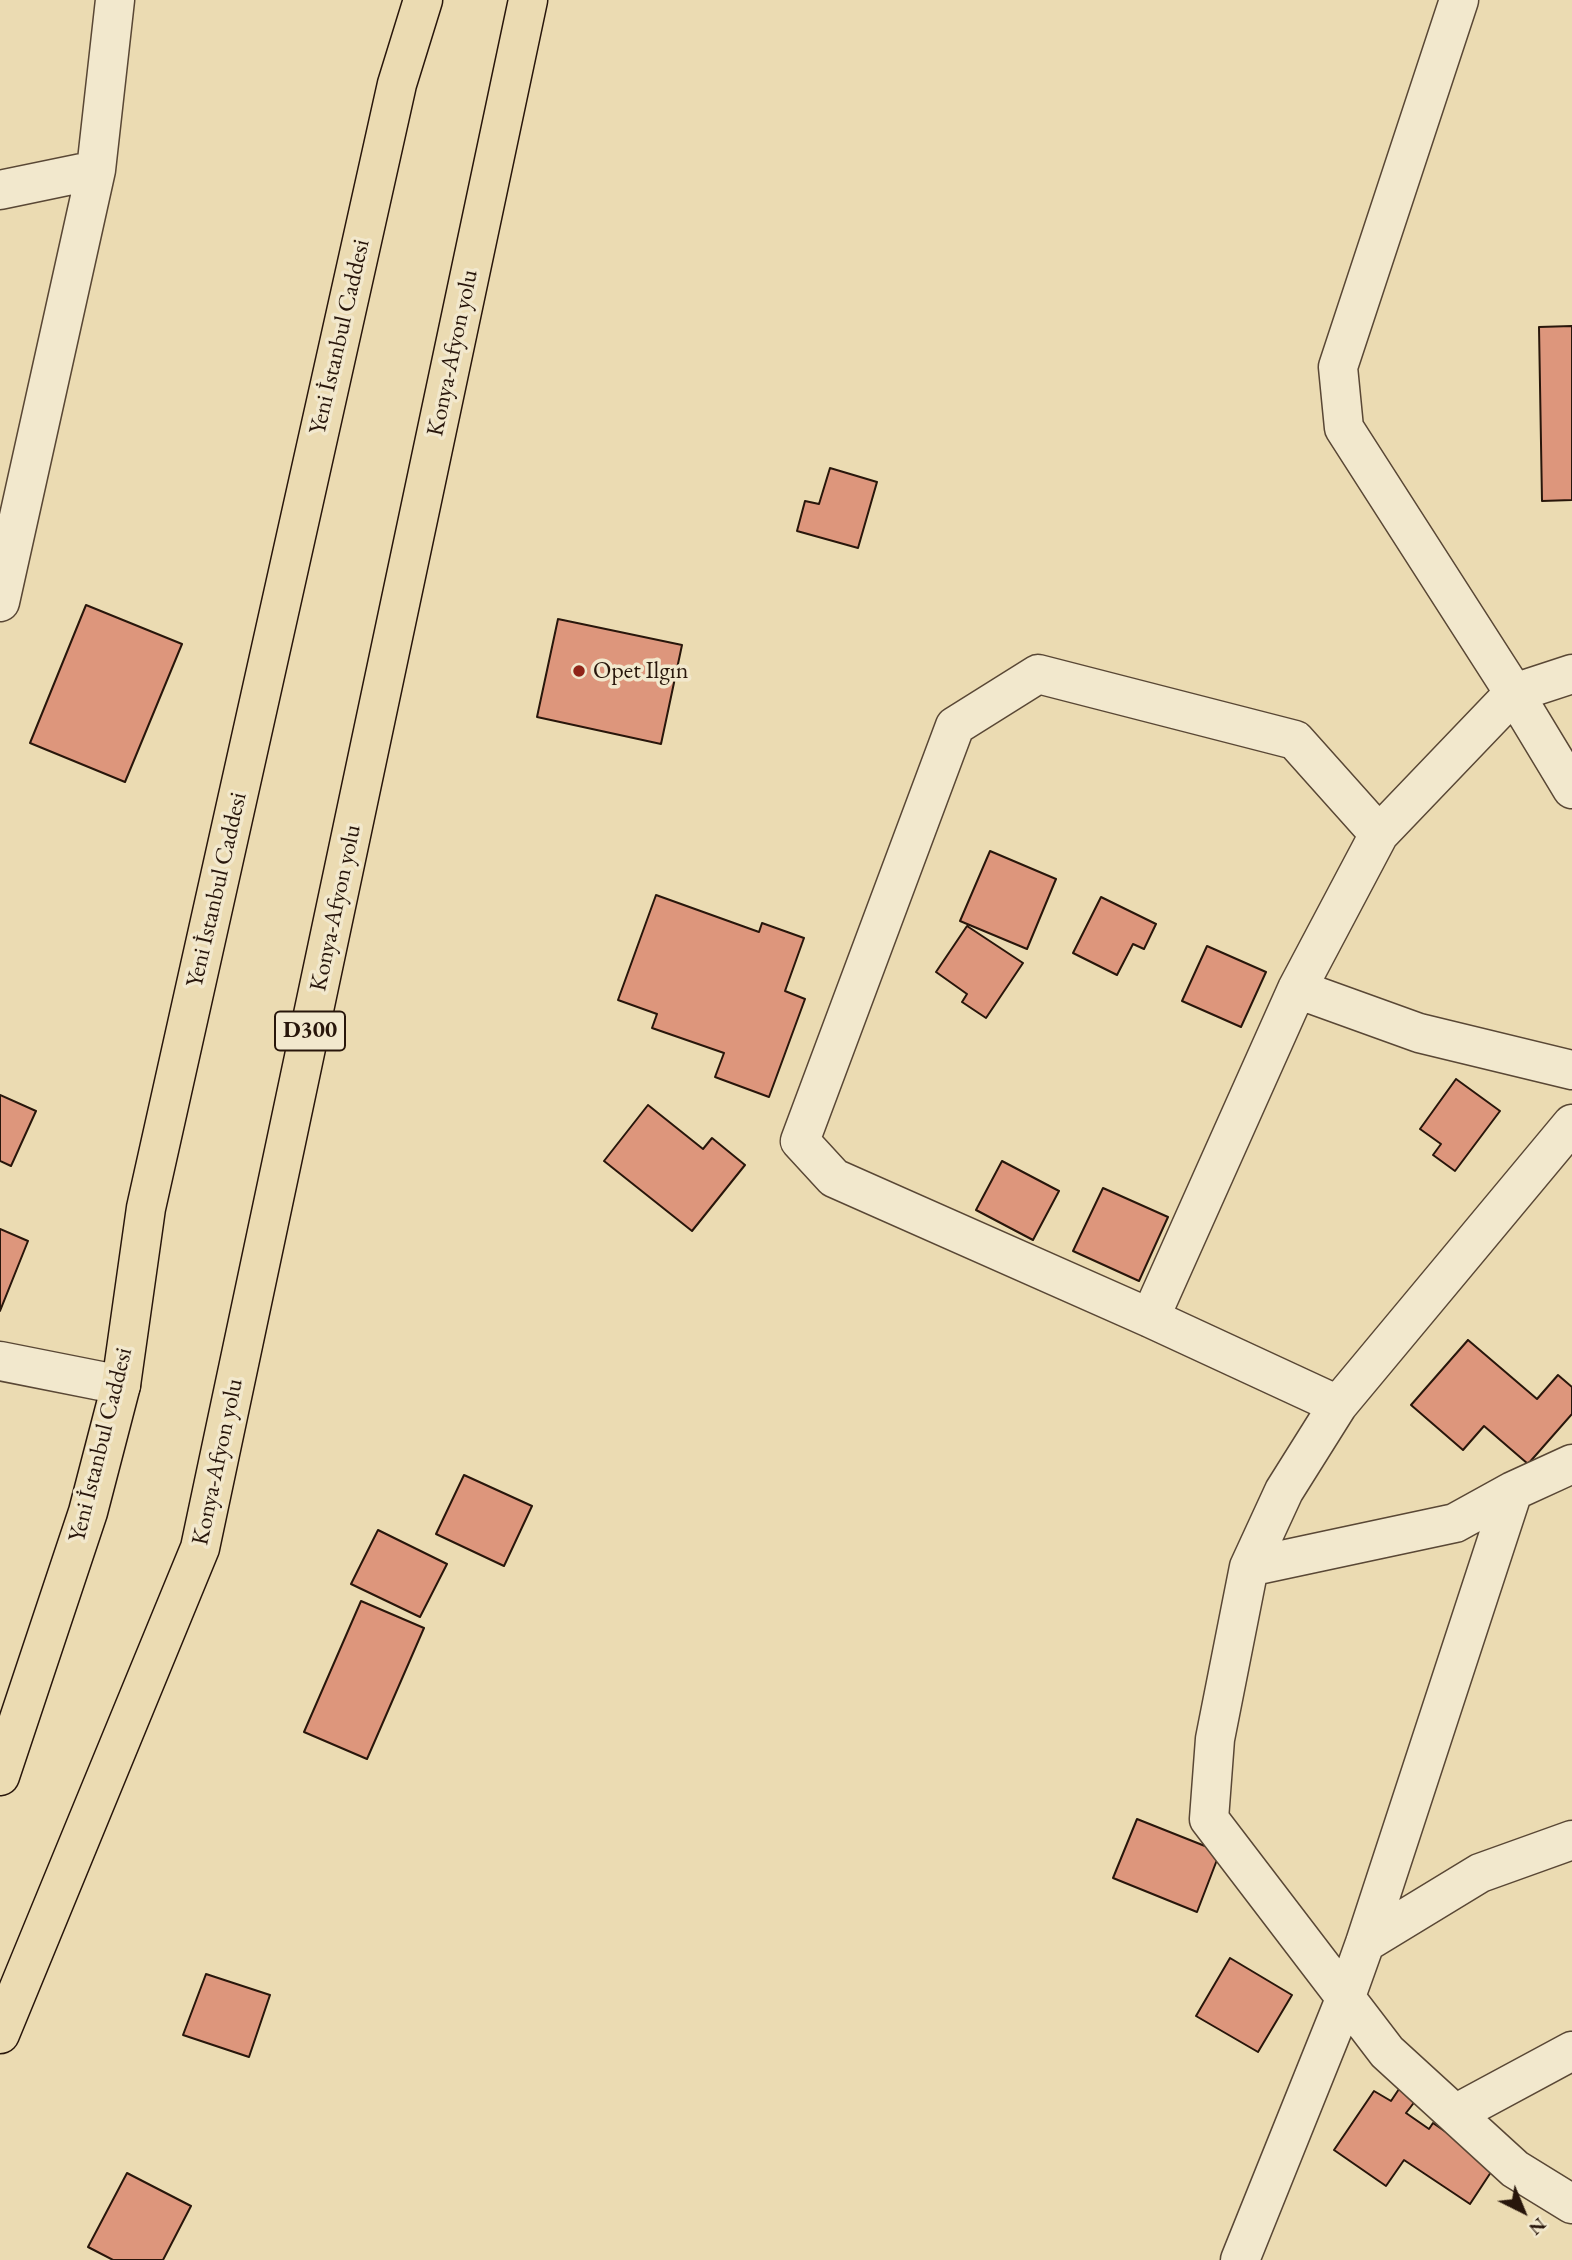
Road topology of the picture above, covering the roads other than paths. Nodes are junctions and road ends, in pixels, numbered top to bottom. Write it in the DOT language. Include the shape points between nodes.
graph roads {
  1 [pos="115,0"];
  2 [pos="423,0"];
  3 [pos="528,0"];
  4 [pos="1459,0"];
  5 [pos="96,170"];
  6 [pos="0,190"];
  7 [pos="0,603"];
  8 [pos="1572,674"];
  9 [pos="1514,693"];
  10 [pos="1572,789"];
  11 [pos="1380,834"];
  12 [pos="1297,989"];
  13 [pos="1572,1070"];
  14 [pos="1572,1124"];
  15 [pos="1150,1318"];
  16 [pos="0,1361"];
  17 [pos="121,1385"];
  18 [pos="1338,1405"];
  19 [pos="1572,1464"];
  20 [pos="1513,1491"];
  21 [pos="1249,1567"];
  22 [pos="0,1776"];
  23 [pos="1572,1840"];
  24 [pos="1365,1943"];
  25 [pos="1345,1999"];
  26 [pos="0,2034"];
  27 [pos="1572,2051"];
  28 [pos="1455,2114"];
  29 [pos="1572,2204"];
  30 [pos="1240,2260"];
  1 -- 5 [label="street"];
  2 -- 17 [label="highway, Yeni İstanbul Caddesi" via="397,84 146,1208"];
  3 -- 26 [label="highway, Konya-Afyon yolu / D300" via="200,1548"];
  4 -- 9 [label="street" via="1338,367 1344,428"];
  5 -- 6 [label="street"];
  5 -- 7 [label="street"];
  8 -- 9 [label="street"];
  9 -- 10 [label="street"];
  9 -- 11 [label="street"];
  11 -- 12 [label="street"];
  11 -- 15 [label="street" via="1295,740 1038,674 955,726 800,1141 834,1178"];
  12 -- 13 [label="street" via="1419,1033"];
  12 -- 15 [label="street"];
  14 -- 18 [label="street"];
  15 -- 18 [label="street"];
  16 -- 17 [label="street"];
  17 -- 22 [label="highway, Yeni İstanbul Caddesi" via="88,1512"];
  18 -- 21 [label="street" via="1284,1491"];
  19 -- 20 [label="street"];
  20 -- 21 [label="street" via="1455,1523"];
  20 -- 24 [label="street"];
  21 -- 25 [label="street" via="1215,1739 1209,1819"];
  23 -- 24 [label="street" via="1480,1874"];
  24 -- 25 [label="street"];
  25 -- 28 [label="street" via="1387,2052"];
  25 -- 30 [label="street"];
  27 -- 28 [label="street"];
  28 -- 29 [label="street" via="1515,2169"];
}
